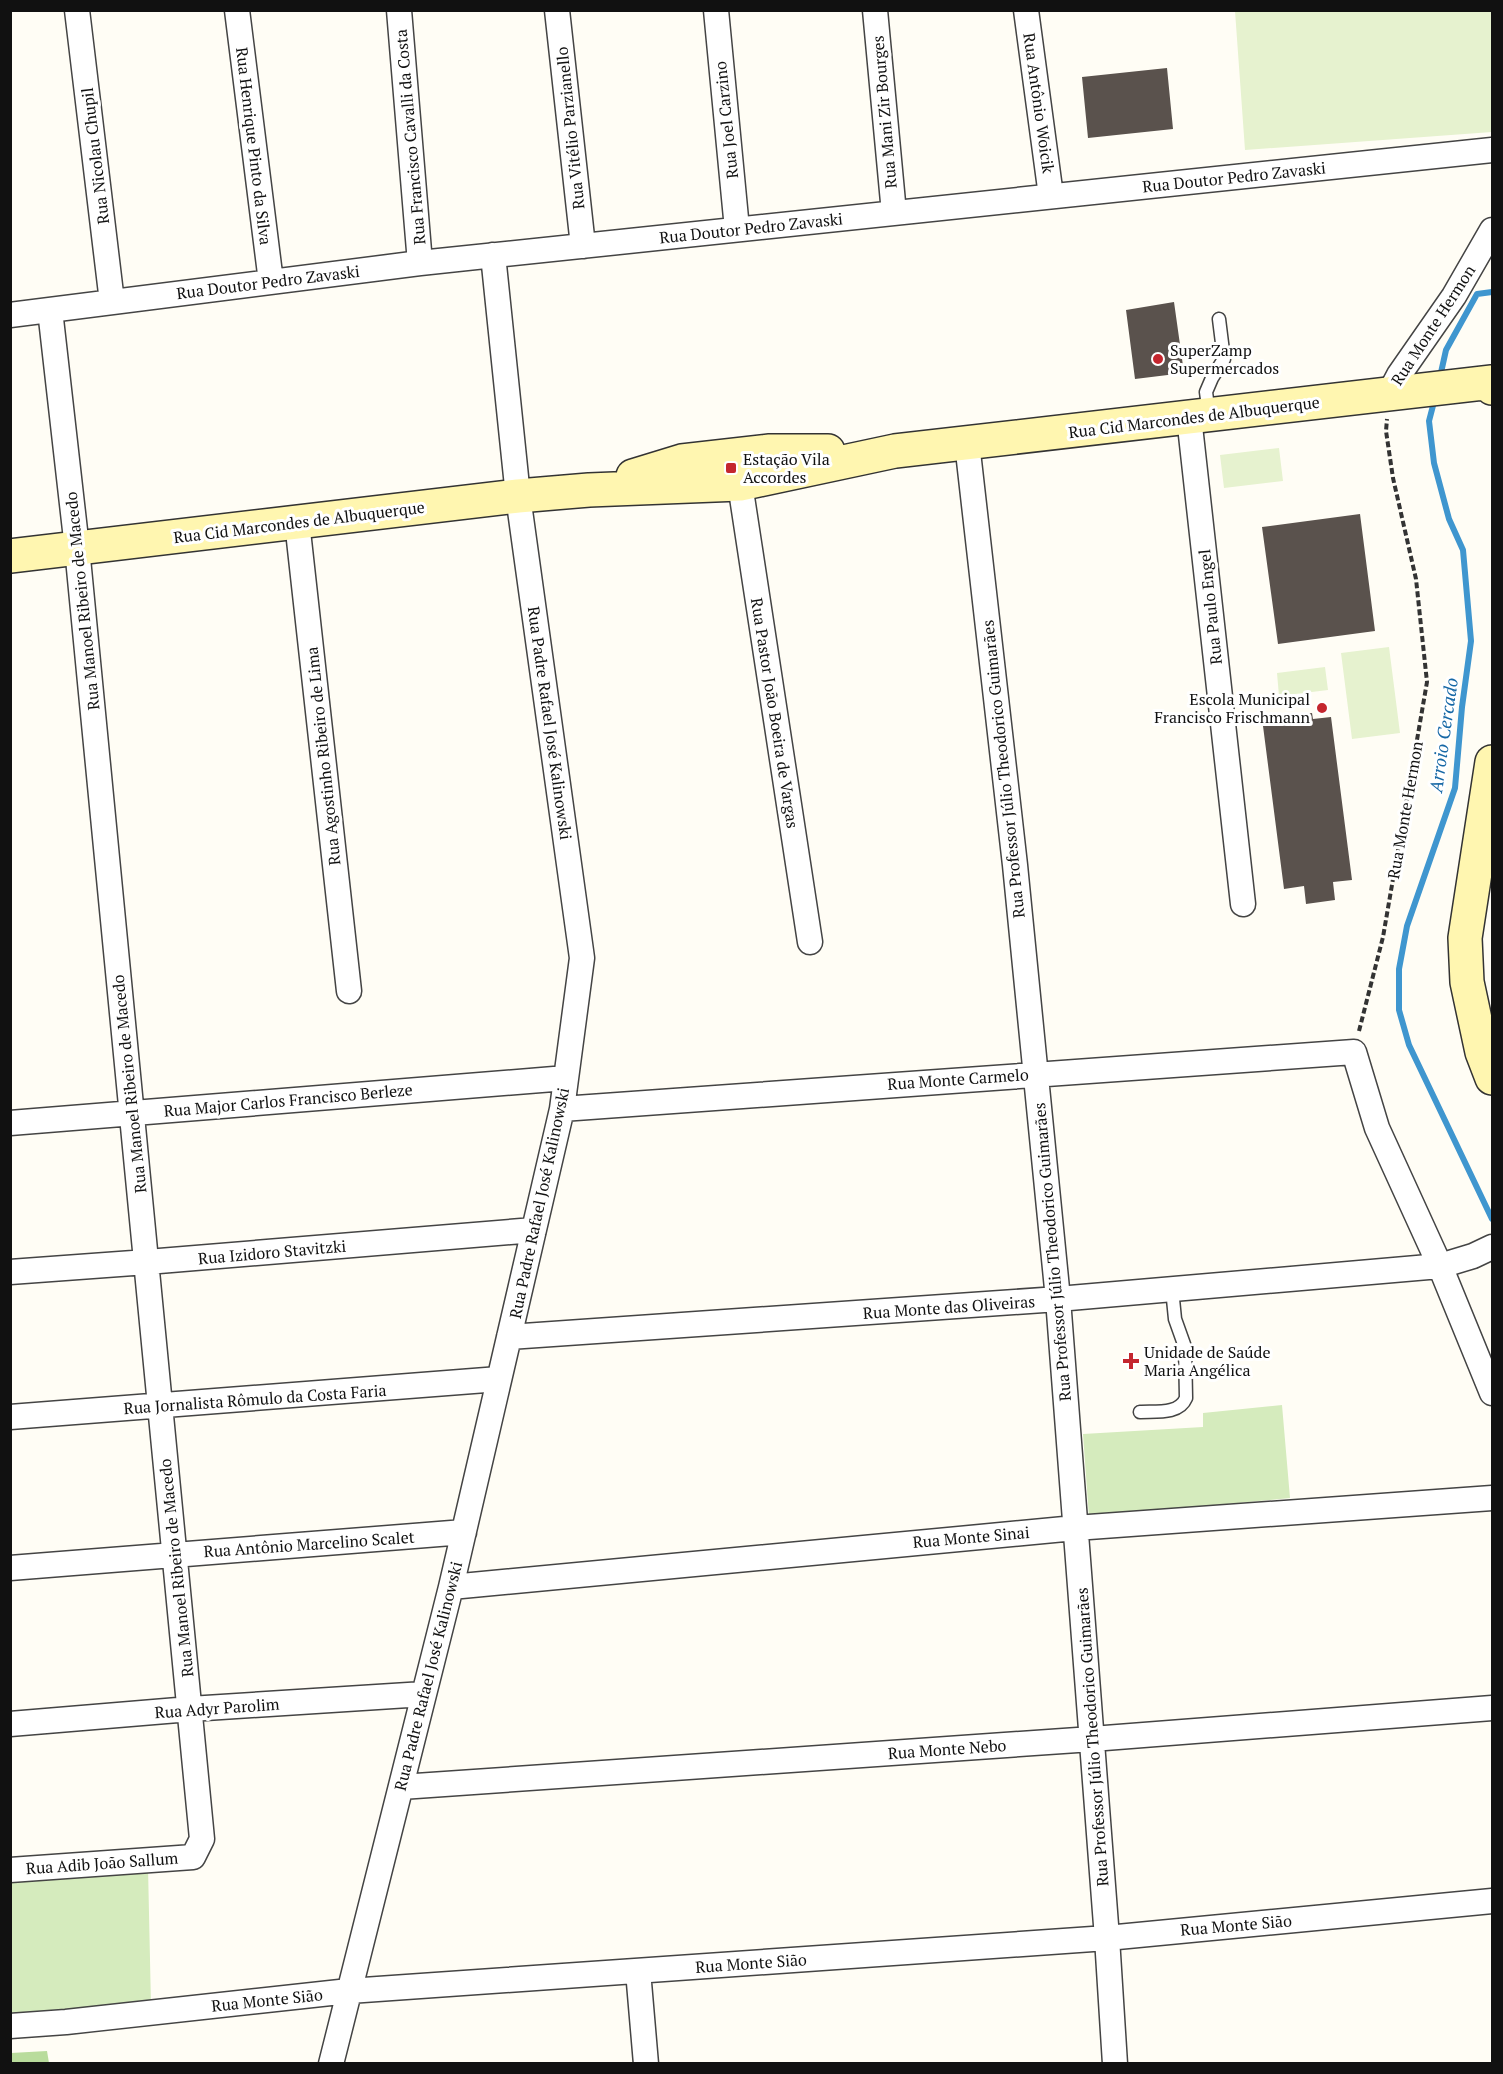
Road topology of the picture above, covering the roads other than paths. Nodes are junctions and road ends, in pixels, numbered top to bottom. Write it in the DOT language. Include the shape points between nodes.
graph roads {
  1 [pos="77,10"];
  2 [pos="237,10"];
  3 [pos="399,10"];
  4 [pos="557,10"];
  5 [pos="716,10"];
  6 [pos="874,10"];
  7 [pos="1026,10"];
  8 [pos="1492,150"];
  9 [pos="1051,196"];
  10 [pos="894,213"];
  11 [pos="737,230"];
  12 [pos="1492,230"];
  13 [pos="583,246"];
  14 [pos="494,255"];
  15 [pos="420,263"];
  16 [pos="272,282"];
  17 [pos="112,302"];
  18 [pos="50,310"];
  19 [pos="10,315"];
  20 [pos="1219,319"];
  21 [pos="1492,382"];
  22 [pos="1492,388"];
  23 [pos="1400,393"];
  24 [pos="1199,416"];
  25 [pos="967,443"];
  26 [pos="895,451"];
  27 [pos="740,484"];
  28 [pos="588,490"];
  29 [pos="518,496"];
  30 [pos="297,522"];
  31 [pos="77,548"];
  32 [pos="10,556"];
  33 [pos="1492,762"];
  34 [pos="1489,809"];
  35 [pos="1243,904"];
  36 [pos="810,942"];
  37 [pos="1480,984"];
  38 [pos="349,991"];
  39 [pos="1035,1074"];
  40 [pos="566,1078"];
  41 [pos="1492,1078"];
  42 [pos="562,1109"];
  43 [pos="132,1113"];
  44 [pos="10,1123"];
  45 [pos="534,1230"];
  46 [pos="1483,1251"];
  47 [pos="147,1262"];
  48 [pos="1440,1266"];
  49 [pos="10,1272"];
  50 [pos="1172,1290"];
  51 [pos="1058,1299"];
  52 [pos="509,1337"];
  53 [pos="499,1379"];
  54 [pos="1492,1393"];
  55 [pos="160,1406"];
  56 [pos="1140,1412"];
  57 [pos="10,1417"];
  58 [pos="1492,1498"];
  59 [pos="1075,1528"];
  60 [pos="464,1532"];
  61 [pos="175,1554"];
  62 [pos="10,1568"];
  63 [pos="451,1587"];
  64 [pos="424,1694"];
  65 [pos="1492,1708"];
  66 [pos="190,1709"];
  67 [pos="10,1724"];
  68 [pos="1092,1739"];
  69 [pos="400,1787"];
  70 [pos="193,1857"];
  71 [pos="10,1870"];
  72 [pos="1492,1901"];
  73 [pos="1107,1938"];
  74 [pos="638,1971"];
  75 [pos="349,1991"];
  76 [pos="10,2026"];
  77 [pos="331,2064"];
  78 [pos="645,2064"];
  79 [pos="1115,2064"];
  1 -- 17 [label="street, Rua Nicolau Chupil"];
  2 -- 16 [label="street, Rua Henrique Pinto da Silva"];
  3 -- 15 [label="street, Rua Francisco Cavalli da Costa"];
  4 -- 13 [label="street, Rua Vitélio Parzianello"];
  5 -- 11 [label="street, Rua Joel Carzino"];
  6 -- 10 [label="street, Rua Mani Zir Bourges"];
  7 -- 9 [label="street, Rua Antônio Woicik"];
  8 -- 9 [label="street, Rua Doutor Pedro Zavaski"];
  9 -- 10 [label="street, Rua Doutor Pedro Zavaski"];
  10 -- 11 [label="street, Rua Doutor Pedro Zavaski"];
  11 -- 13 [label="street, Rua Doutor Pedro Zavaski"];
  12 -- 23 [label="street, Rua Monte Hermon" via="1454,296 1399,375"];
  13 -- 14 [label="street, Rua Doutor Pedro Zavaski"];
  14 -- 15 [label="street, Rua Doutor Pedro Zavaski"];
  14 -- 29 [label="street, Rua Padre Rafael José Kalinowski"];
  15 -- 16 [label="street, Rua Doutor Pedro Zavaski"];
  16 -- 17 [label="street, Rua Doutor Pedro Zavaski"];
  17 -- 18 [label="street, Rua Doutor Pedro Zavaski"];
  18 -- 19 [label="street, Rua Doutor Pedro Zavaski"];
  18 -- 31 [label="street, Rua Manoel Ribeiro de Macedo"];
  20 -- 24 [label="lane" via="1224,359 1212,378"];
  21 -- 22 [label="street"];
  21 -- 23 [label="street, Rua Cid Marcondes de Albuquerque"];
  23 -- 24 [label="street, Rua Cid Marcondes de Albuquerque"];
  24 -- 25 [label="street, Rua Cid Marcondes de Albuquerque"];
  24 -- 35 [label="street, Rua Paulo Engel"];
  25 -- 26 [label="street, Rua Cid Marcondes de Albuquerque"];
  25 -- 39 [label="street, Rua Professor Júlio Theodorico Guimarães"];
  26 -- 27 [label="street, Rua Cid Marcondes de Albuquerque"];
  26 -- 28 [label="street, Rua Cid Marcondes de Albuquerque" via="770,451 682,462"];
  27 -- 28 [label="street, Rua Cid Marcondes de Albuquerque"];
  27 -- 36 [label="street, Rua Pastor João Boeira de Vargas"];
  28 -- 29 [label="street, Rua Cid Marcondes de Albuquerque"];
  29 -- 30 [label="street, Rua Cid Marcondes de Albuquerque"];
  29 -- 40 [label="street, Rua Padre Rafael José Kalinowski" via="582,958"];
  30 -- 31 [label="street, Rua Cid Marcondes de Albuquerque"];
  30 -- 38 [label="street, Rua Agostinho Ribeiro de Lima"];
  31 -- 32 [label="street, Rua Cid Marcondes de Albuquerque"];
  31 -- 43 [label="street, Rua Manoel Ribeiro de Macedo"];
  33 -- 34 [label="street"];
  34 -- 37 [label="street" via="1465,938"];
  37 -- 41 [label="street" via="1482,1052"];
  39 -- 42 [label="street, Rua Monte Carmelo"];
  39 -- 48 [label="street, Rua Monte Carmelo" via="1354,1052 1377,1128"];
  39 -- 51 [label="street, Rua Professor Júlio Theodorico Guimarães"];
  40 -- 42 [label="street, Rua Padre Rafael José Kalinowski"];
  40 -- 43 [label="street, Rua Major Carlos Francisco Berleze"];
  42 -- 45 [label="street, Rua Padre Rafael José Kalinowski"];
  43 -- 44 [label="street, Rua Major Carlos Francisco Berleze"];
  43 -- 47 [label="street, Rua Manoel Ribeiro de Macedo"];
  45 -- 47 [label="street, Rua Izidoro Stavitzki"];
  45 -- 52 [label="street, Rua Padre Rafael José Kalinowski"];
  46 -- 48 [label="street, Rua Monte das Oliveiras"];
  47 -- 49 [label="street, Rua Izidoro Stavitzki"];
  47 -- 55 [label="street, Rua Manoel Ribeiro de Macedo"];
  48 -- 50 [label="street, Rua Monte das Oliveiras"];
  48 -- 54 [label="street"];
  50 -- 51 [label="street, Rua Monte das Oliveiras"];
  50 -- 56 [label="lane" via="1175,1319 1185,1347 1186,1398 1178,1409"];
  51 -- 52 [label="street, Rua Monte das Oliveiras"];
  51 -- 59 [label="street, Rua Professor Júlio Theodorico Guimarães"];
  52 -- 53 [label="street, Rua Padre Rafael José Kalinowski"];
  53 -- 55 [label="street, Rua Jornalista Rômulo da Costa Faria"];
  53 -- 60 [label="street, Rua Padre Rafael José Kalinowski"];
  55 -- 57 [label="street, Rua Jornalista Rômulo da Costa Faria"];
  55 -- 61 [label="street, Rua Manoel Ribeiro de Macedo"];
  58 -- 59 [label="street, Rua Monte Sinai"];
  59 -- 63 [label="street, Rua Monte Sinai"];
  59 -- 68 [label="street, Rua Professor Júlio Theodorico Guimarães"];
  60 -- 61 [label="street, Rua Antônio Marcelino Scalet"];
  60 -- 63 [label="street, Rua Padre Rafael José Kalinowski"];
  61 -- 62 [label="street, Rua Antônio Marcelino Scalet"];
  61 -- 66 [label="street, Rua Manoel Ribeiro de Macedo"];
  63 -- 64 [label="street, Rua Padre Rafael José Kalinowski"];
  64 -- 66 [label="street, Rua Adyr Parolim"];
  64 -- 69 [label="street, Rua Padre Rafael José Kalinowski"];
  65 -- 68 [label="street, Rua Monte Nebo"];
  66 -- 67 [label="street, Rua Adyr Parolim"];
  66 -- 70 [label="street, Rua Manoel Ribeiro de Macedo" via="202,1839"];
  68 -- 69 [label="street, Rua Monte Nebo"];
  68 -- 73 [label="street, Rua Professor Júlio Theodorico Guimarães"];
  69 -- 75 [label="street, Rua Padre Rafael José Kalinowski"];
  70 -- 71 [label="street, Rua Adib João Sallum"];
  72 -- 73 [label="street, Rua Monte Sião"];
  73 -- 74 [label="street, Rua Monte Sião"];
  73 -- 79 [label="street, Rua Professor Júlio Theodorico Guimarães"];
  74 -- 75 [label="street, Rua Monte Sião"];
  74 -- 78 [label="street"];
  75 -- 76 [label="street, Rua Monte Sião"];
  75 -- 77 [label="street, Rua Padre Rafael José Kalinowski"];
}
